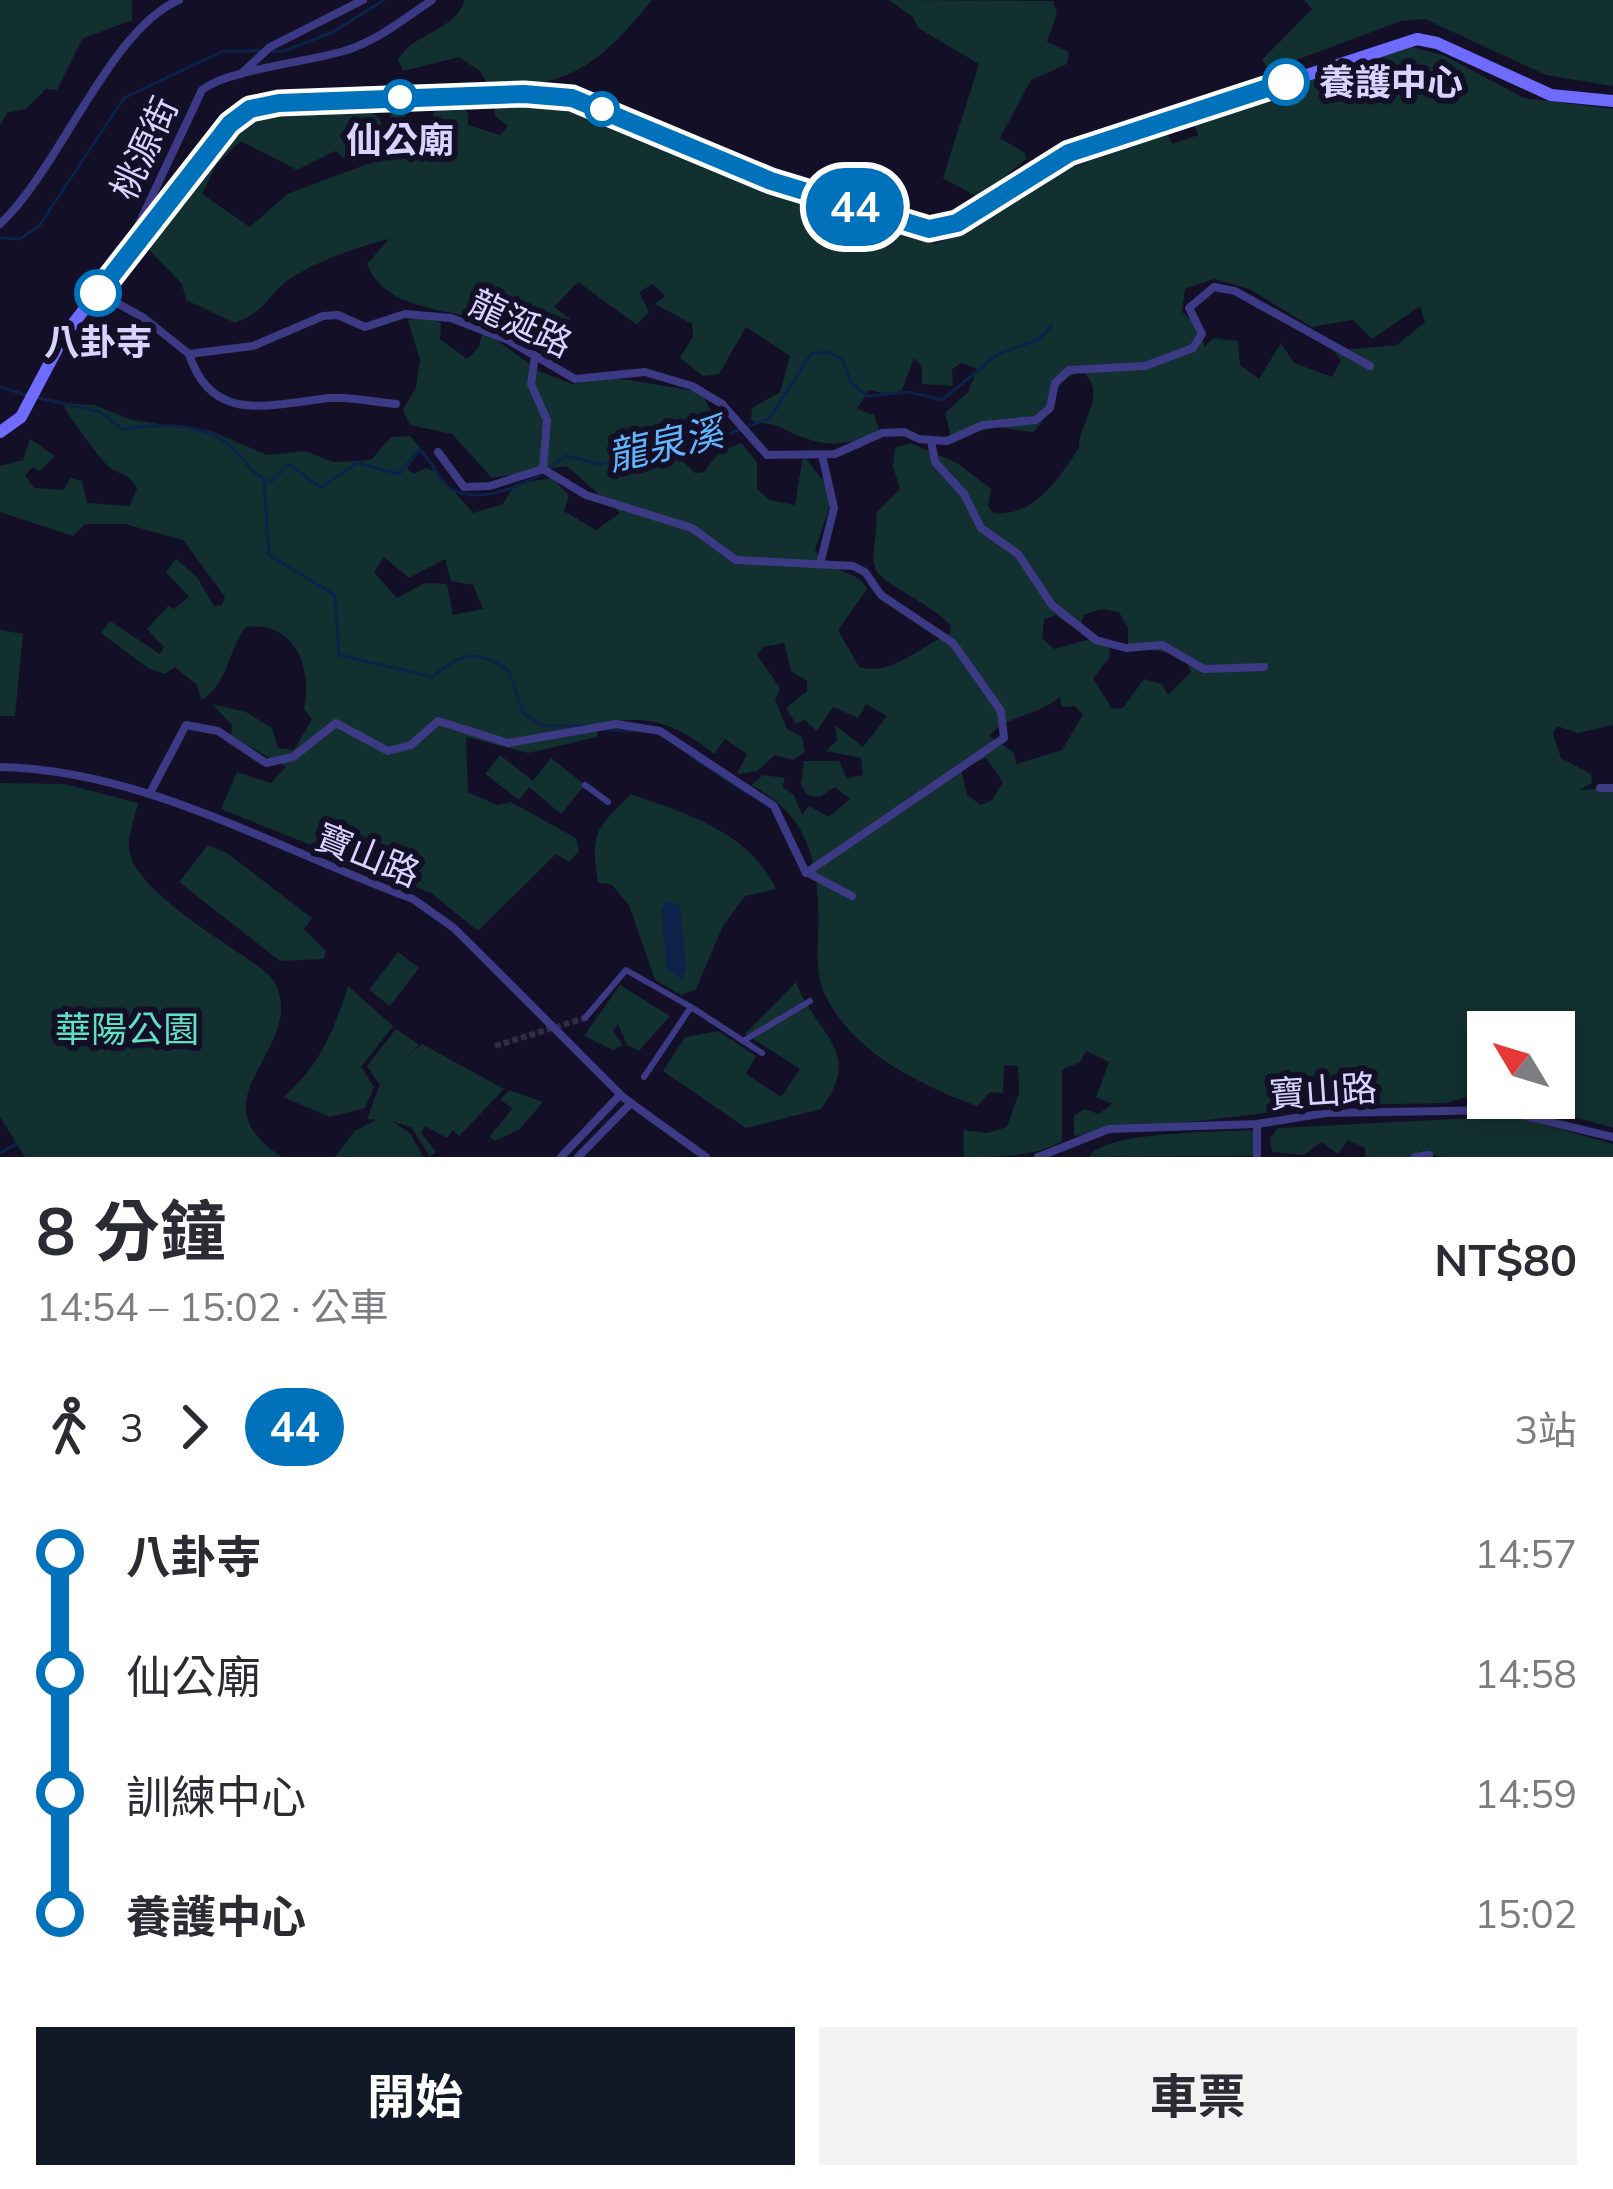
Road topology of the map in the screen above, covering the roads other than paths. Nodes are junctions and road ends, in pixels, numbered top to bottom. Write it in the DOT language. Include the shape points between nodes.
graph roads {
  1 [pos="179,0"];
  2 [pos="336,0"];
  3 [pos="363,0"];
  4 [pos="433,0"];
  5 [pos="346,8"];
  6 [pos="240,75"];
  7 [pos="1613,101"];
  8 [pos="0,224"];
  9 [pos="123,264"];
  10 [pos="98,293"];
  11 [pos="189,354"];
  12 [pos="535,356"];
  13 [pos="1370,366"];
  14 [pos="396,404"];
  15 [pos="0,432"];
  16 [pos="931,440"];
  17 [pos="438,452"];
  18 [pos="823,455"];
  19 [pos="544,469"];
  20 [pos="820,564"];
  21 [pos="1264,667"];
  22 [pos="0,767"];
  23 [pos="585,785"];
  24 [pos="1600,788"];
  25 [pos="1613,788"];
  26 [pos="150,794"];
  27 [pos="608,802"];
  28 [pos="806,873"];
  29 [pos="852,896"];
  30 [pos="810,1001"];
  31 [pos="691,1007"];
  32 [pos="586,1018"];
  33 [pos="743,1041"];
  34 [pos="762,1053"];
  35 [pos="644,1077"];
  36 [pos="620,1095"];
  37 [pos="631,1103"];
  38 [pos="1257,1124"];
  39 [pos="1613,1137"];
  40 [pos="1429,1155"];
  41 [pos="561,1157"];
  42 [pos="578,1157"];
  43 [pos="706,1157"];
  44 [pos="1038,1157"];
  45 [pos="1257,1157"];
  46 [pos="1415,1157"];
  1 -- 8 [label="street" via="124,52 28,199"];
  2 -- 5 [label="street"];
  3 -- 5 [label="street"];
  4 -- 6 [label="street, 桃源街" via="349,50"];
  5 -- 6 [label="street" via="269,47"];
  6 -- 9 [label="street, 桃源街" via="217,78 191,106"];
  7 -- 9 [label="main road" via="1551,95 1417,39 1069,153 957,223 929,229 771,181 572,98 279,103 230,124"];
  9 -- 10 [label="main road"];
  10 -- 11 [label="street"];
  10 -- 15 [label="main road" via="52,353 17,423"];
  11 -- 12 [label="street, 龍涎路" via="254,346 323,316 365,328 418,313 484,329"];
  11 -- 14 [label="street" via="209,391 225,401"];
  12 -- 18 [label="street, 龍涎路" via="575,379 645,371 692,386 722,404 766,455"];
  12 -- 19 [label="street" via="531,384 548,420"];
  13 -- 16 [label="street, 龍涎路" via="1234,290 1214,287 1189,308 1202,334 1193,348 1145,366 1069,370 1036,420"];
  16 -- 18 [label="street, 龍涎路" via="882,433"];
  16 -- 21 [label="street" via="935,462 981,528 1018,554 1052,605 1096,640 1162,645 1204,669"];
  17 -- 19 [label="street" via="464,487"];
  18 -- 20 [label="street" via="834,508"];
  19 -- 20 [label="street" via="586,495 692,528 736,560"];
  20 -- 28 [label="street" via="865,572 880,595 940,631 1006,726 1004,738 960,771"];
  22 -- 26 [label="street, 寶山路" via="58,768"];
  23 -- 27 [label="street"];
  24 -- 25 [label="street"];
  26 -- 28 [label="street" via="186,724 218,731 266,763 293,757 336,723 388,751 411,746 438,721 518,744 640,725 774,806"];
  26 -- 36 [label="street, 寶山路" via="413,899 454,928"];
  28 -- 29 [label="street"];
  30 -- 33 [label="street"];
  31 -- 32 [label="street" via="626,970"];
  31 -- 33 [label="street"];
  31 -- 35 [label="street"];
  33 -- 34 [label="street"];
  36 -- 37 [label="street, 寶山路"];
  36 -- 41 [label="street"];
  37 -- 42 [label="street"];
  37 -- 43 [label="street, 寶山路"];
  38 -- 39 [label="street, 寶山路" via="1326,1113 1501,1110"];
  38 -- 44 [label="street, 寶山路" via="1109,1130"];
  38 -- 45 [label="street"];
  40 -- 46 [label="street"];
}
